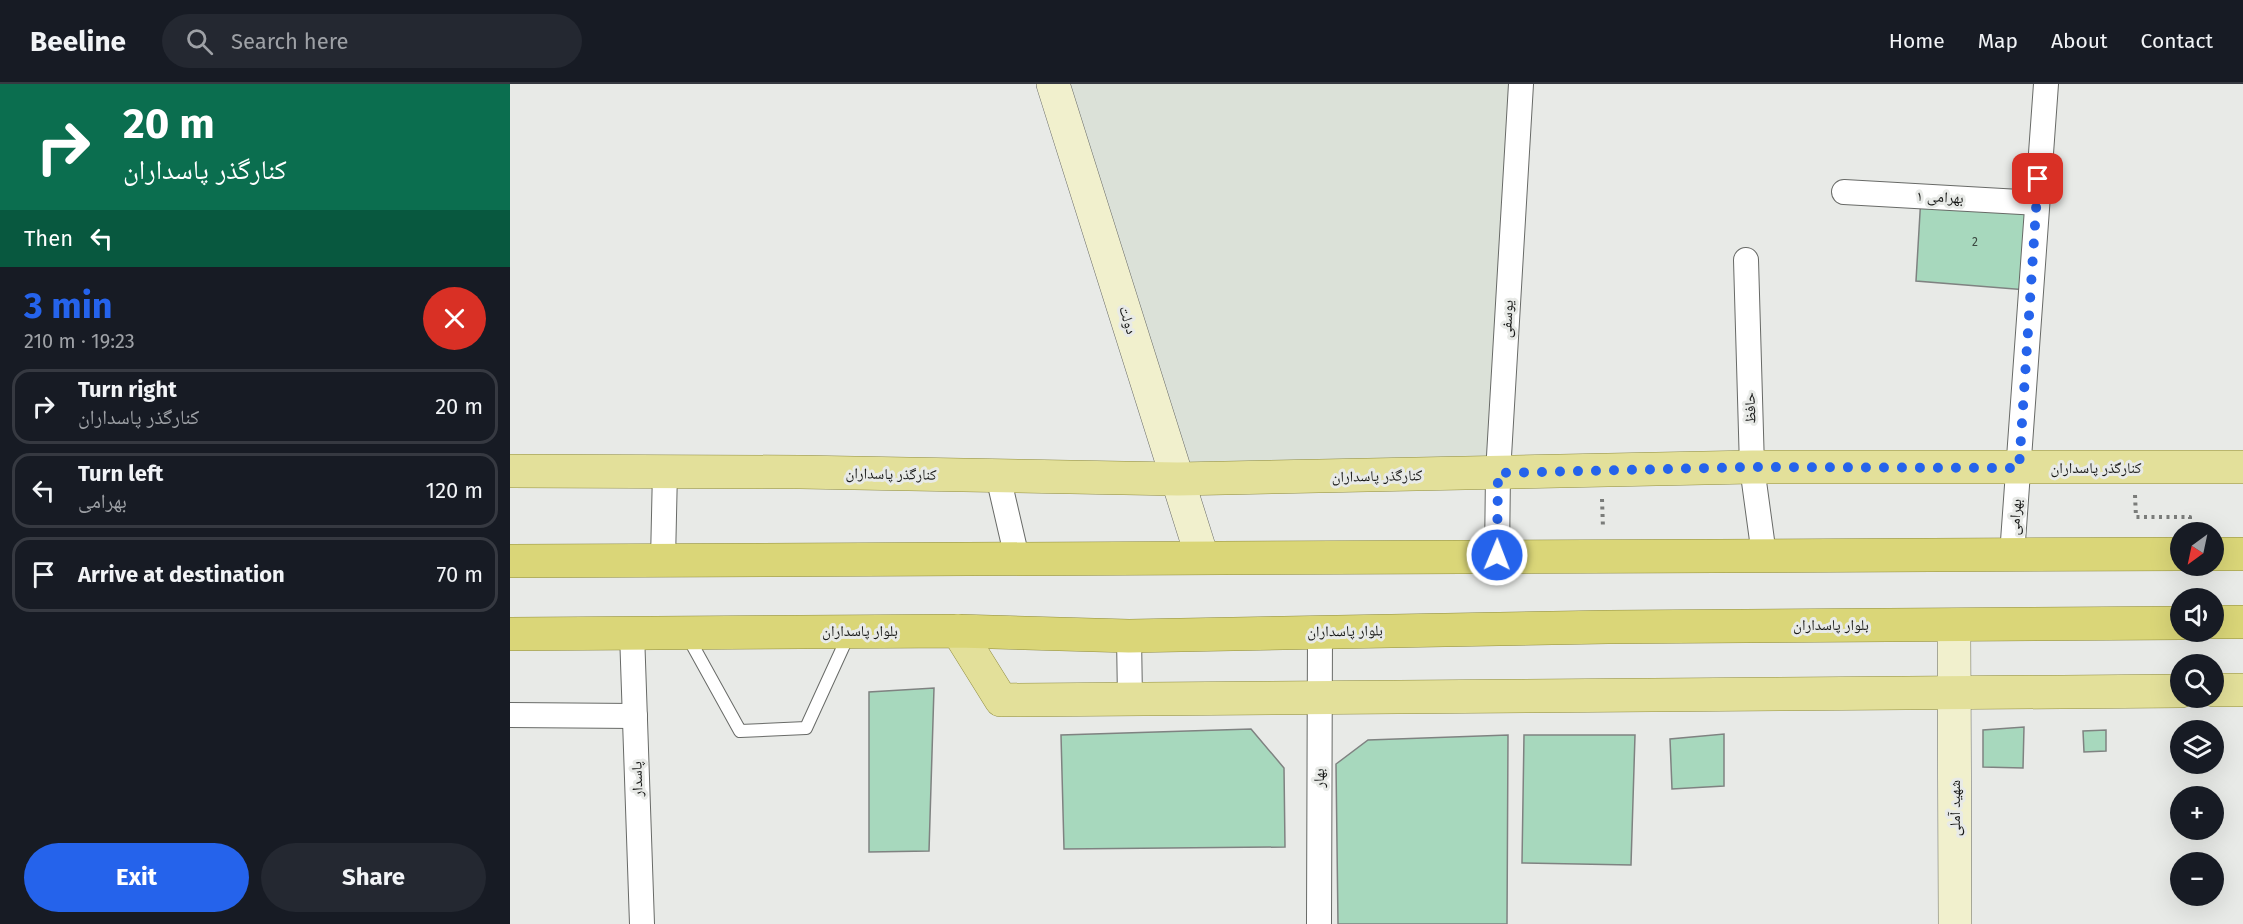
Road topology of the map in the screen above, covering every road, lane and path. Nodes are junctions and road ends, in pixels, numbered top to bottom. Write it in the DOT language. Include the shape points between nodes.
graph roads {
  1 [pos="1053,84"];
  2 [pos="1521,84"];
  3 [pos="2046,84"];
  4 [pos="1844,192"];
  5 [pos="2037,203"];
  6 [pos="1746,260"];
  7 [pos="1752,467"];
  8 [pos="2243,467"];
  9 [pos="2019,468"];
  10 [pos="510,471"];
  11 [pos="665,471"];
  12 [pos="1498,473"];
  13 [pos="998,476"];
  14 [pos="1178,479"];
  15 [pos="2136,517"];
  16 [pos="2190,518"];
  17 [pos="2170,554"];
  18 [pos="2224,554"];
  19 [pos="2243,554"];
  20 [pos="1497,555"];
  21 [pos="1764,555"];
  22 [pos="2012,555"];
  23 [pos="1202,557"];
  24 [pos="1017,558"];
  25 [pos="663,560"];
  26 [pos="510,561"];
  27 [pos="2224,622"];
  28 [pos="2243,622"];
  29 [pos="2170,623"];
  30 [pos="1954,625"];
  31 [pos="957,631"];
  32 [pos="1320,631"];
  33 [pos="850,632"];
  34 [pos="632,633"];
  35 [pos="686,633"];
  36 [pos="510,634"];
  37 [pos="1130,636"];
  38 [pos="2224,690"];
  39 [pos="2243,690"];
  40 [pos="2170,691"];
  41 [pos="1955,693"];
  42 [pos="1320,699"];
  43 [pos="1130,700"];
  44 [pos="510,715"];
  45 [pos="635,716"];
  46 [pos="642,924"];
  47 [pos="1319,924"];
  48 [pos="1955,924"];
  1 -- 14 [label="main road, دولت"];
  2 -- 12 [label="street, یوسفی"];
  3 -- 5 [label="street, بهرامی"];
  4 -- 5 [label="street, بهرامی ۱"];
  5 -- 9 [label="street, بهرامی"];
  6 -- 7 [label="street, حافظ"];
  7 -- 9 [label="main road, کنارگذر پاسداران"];
  7 -- 12 [label="main road, کنارگذر پاسداران"];
  7 -- 21 [label="street, حافظ"];
  8 -- 9 [label="main road, کنارگذر پاسداران"];
  9 -- 22 [label="street, بهرامی"];
  10 -- 11 [label="main road, کنارگذر پاسداران"];
  11 -- 13 [label="main road, کنارگذر پاسداران"];
  11 -- 25 [label="street"];
  12 -- 14 [label="main road, کنارگذر پاسداران"];
  12 -- 20 [label="street, یوسفی"];
  13 -- 14 [label="main road, کنارگذر پاسداران"];
  13 -- 24 [label="street"];
  14 -- 23 [label="main road, دولت"];
  15 -- 16 [label="path"];
  17 -- 22 [label="highway"];
  18 -- 19 [label="highway"];
  20 -- 21 [label="highway"];
  20 -- 23 [label="highway"];
  21 -- 22 [label="highway"];
  23 -- 24 [label="highway"];
  24 -- 25 [label="highway"];
  25 -- 26 [label="highway"];
  27 -- 28 [label="highway"];
  29 -- 30 [label="highway, بلوار پاسداران"];
  30 -- 32 [label="highway, بلوار پاسداران"];
  30 -- 41 [label="main road, شهید آملی"];
  31 -- 33 [label="highway, بلوار پاسداران"];
  31 -- 37 [label="highway, بلوار پاسداران"];
  31 -- 43 [label="main road" via="1001,700"];
  32 -- 37 [label="highway, بلوار پاسداران"];
  32 -- 42 [label="street, بهار"];
  33 -- 35 [label="highway, بلوار پاسداران"];
  33 -- 35 [label="lane" via="806,728 740,731"];
  34 -- 35 [label="highway, بلوار پاسداران"];
  34 -- 36 [label="highway, بلوار پاسداران"];
  34 -- 45 [label="street, پاسدار"];
  37 -- 43 [label="street"];
  38 -- 39 [label="main road"];
  40 -- 41 [label="main road"];
  41 -- 42 [label="main road"];
  41 -- 48 [label="main road, شهید آملی"];
  42 -- 43 [label="main road"];
  42 -- 47 [label="street, بهار"];
  44 -- 45 [label="street"];
  45 -- 46 [label="street, پاسدار"];
}
